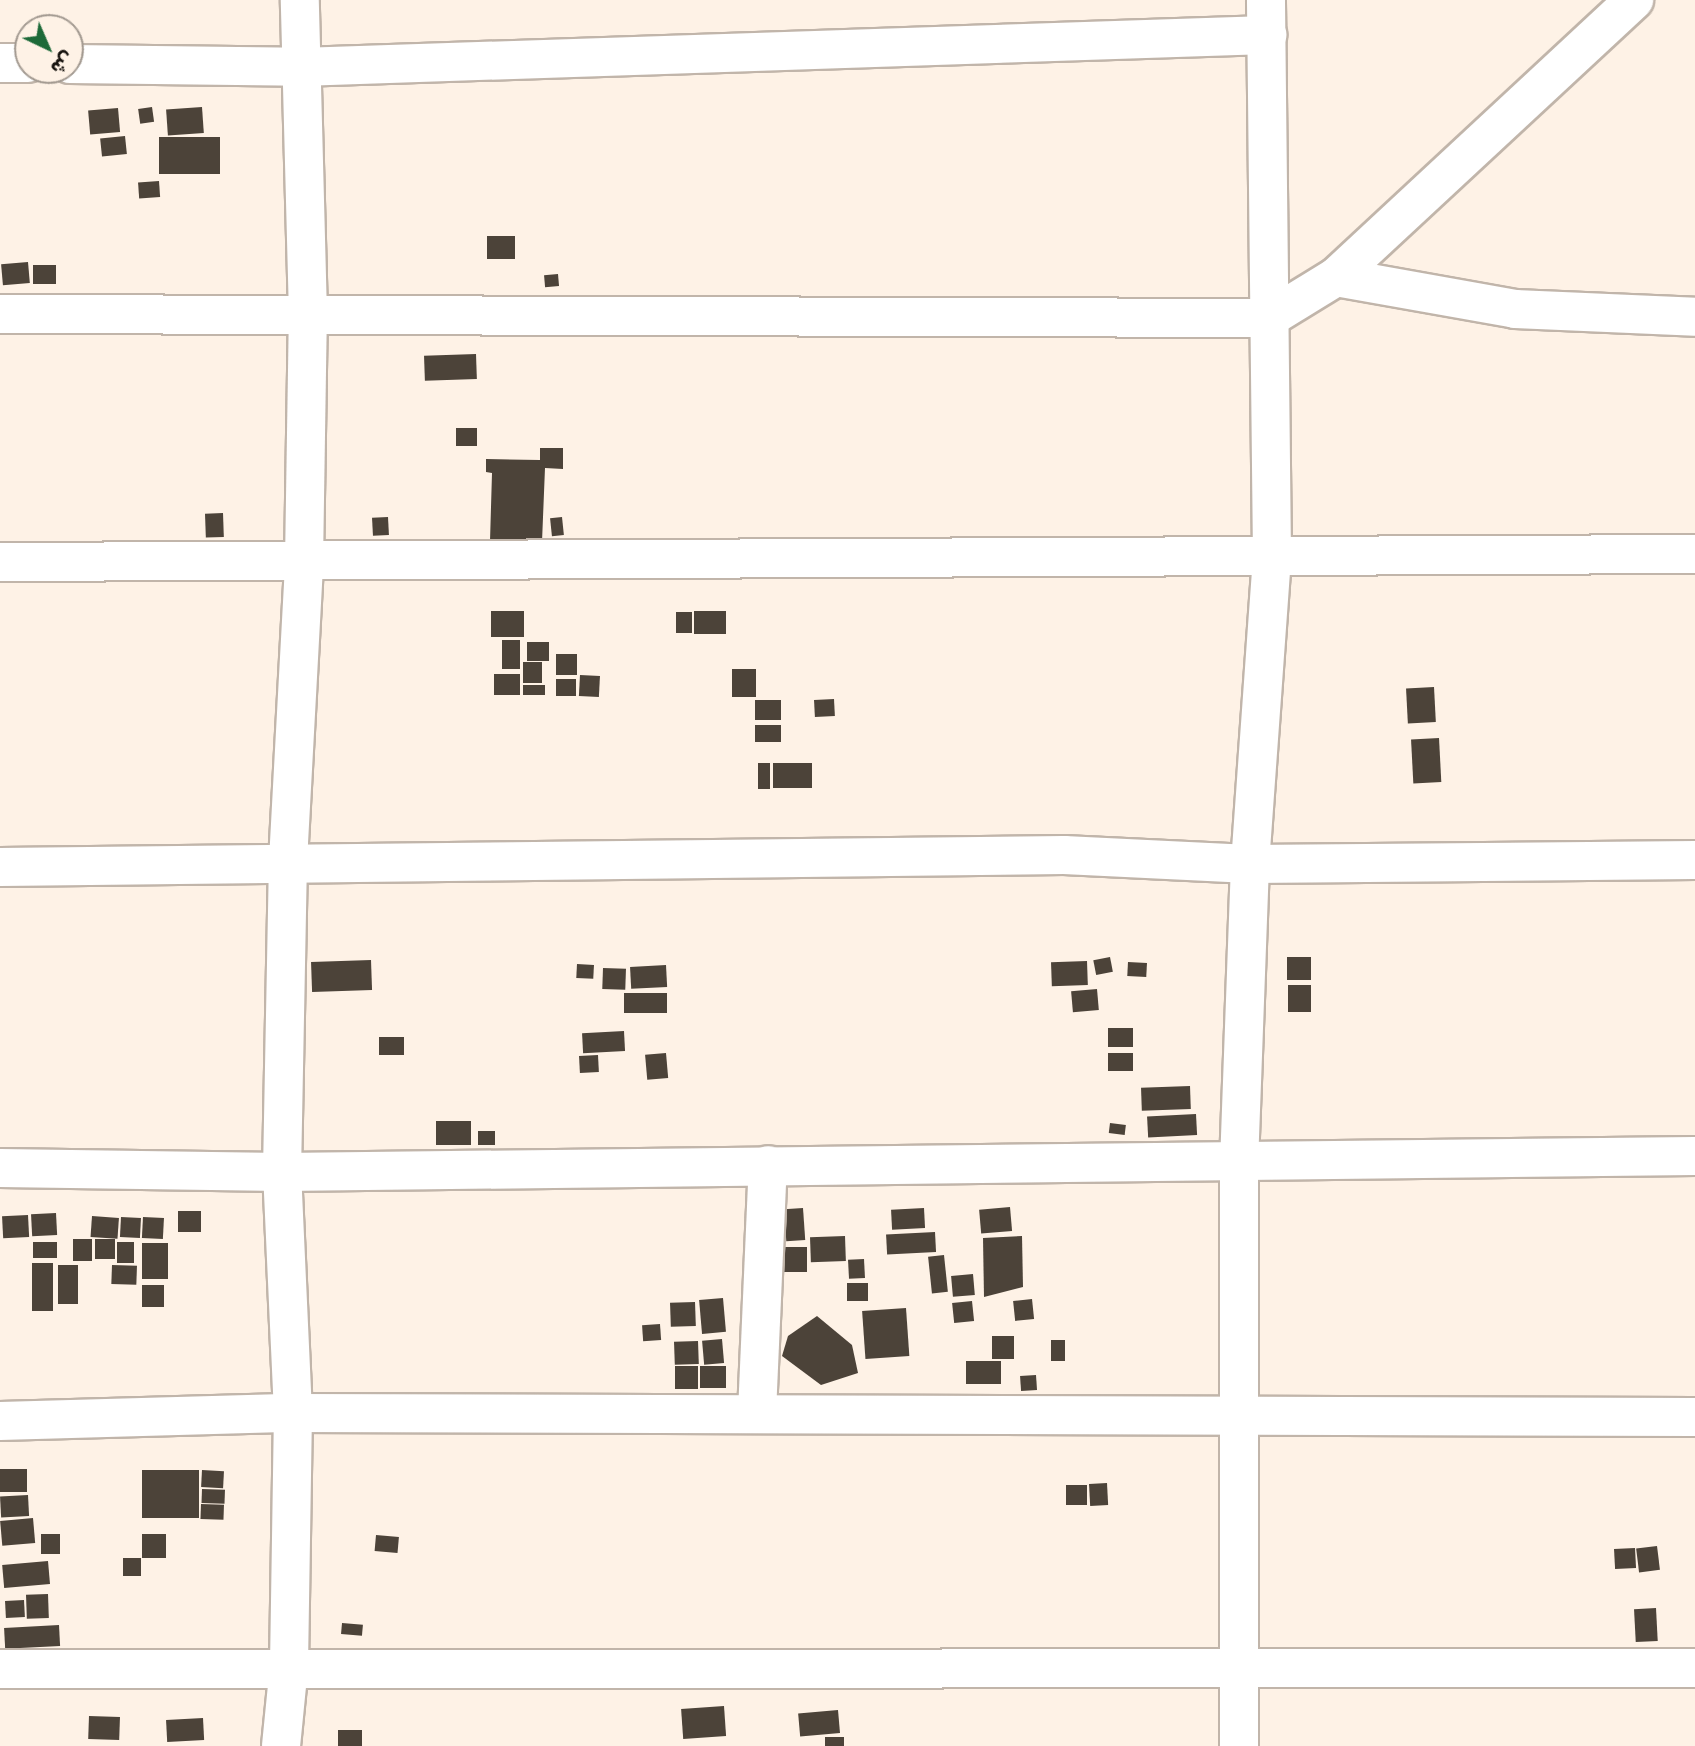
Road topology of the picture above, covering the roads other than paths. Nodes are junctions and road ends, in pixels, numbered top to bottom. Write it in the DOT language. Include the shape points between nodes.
graph roads {
  1 [pos="300,0"];
  2 [pos="1634,0"];
  3 [pos="1266,17"];
  4 [pos="84,64"];
  5 [pos="300,67"];
  6 [pos="1336,277"];
  7 [pos="0,314"];
  8 [pos="308,315"];
  9 [pos="1695,317"];
  10 [pos="1269,318"];
  11 [pos="1695,554"];
  12 [pos="1272,557"];
  13 [pos="0,562"];
  14 [pos="304,562"];
  15 [pos="1695,860"];
  16 [pos="288,861"];
  17 [pos="1250,864"];
  18 [pos="0,867"];
  19 [pos="1695,1156"];
  20 [pos="1239,1164"];
  21 [pos="768,1165"];
  22 [pos="0,1168"];
  23 [pos="282,1172"];
  24 [pos="293,1413"];
  25 [pos="757,1413"];
  26 [pos="1235,1416"];
  27 [pos="1695,1417"];
  28 [pos="0,1421"];
  29 [pos="289,1666"];
  30 [pos="1695,1668"];
  31 [pos="0,1669"];
  32 [pos="1241,1671"];
  33 [pos="281,1746"];
  34 [pos="1239,1746"];
  1 -- 5 [label="street"];
  2 -- 6 [label="street"];
  3 -- 5 [label="street"];
  3 -- 10 [label="street"];
  4 -- 5 [label="street"];
  5 -- 8 [label="street"];
  6 -- 9 [label="street" via="1515,309"];
  6 -- 10 [label="street"];
  7 -- 8 [label="street"];
  8 -- 10 [label="street"];
  8 -- 14 [label="street"];
  10 -- 12 [label="street"];
  11 -- 12 [label="street"];
  12 -- 14 [label="street"];
  12 -- 17 [label="street"];
  13 -- 14 [label="street"];
  14 -- 16 [label="street"];
  15 -- 17 [label="street"];
  16 -- 17 [label="street" via="1064,855"];
  16 -- 18 [label="street"];
  16 -- 23 [label="street"];
  17 -- 20 [label="street"];
  19 -- 20 [label="street"];
  20 -- 21 [label="street"];
  20 -- 26 [label="street"];
  21 -- 23 [label="street"];
  21 -- 25 [label="street"];
  22 -- 23 [label="street"];
  23 -- 24 [label="street"];
  24 -- 25 [label="street"];
  24 -- 28 [label="street"];
  24 -- 29 [label="street"];
  25 -- 26 [label="street"];
  26 -- 27 [label="street"];
  26 -- 32 [label="street"];
  29 -- 31 [label="street"];
  29 -- 32 [label="street"];
  29 -- 33 [label="street"];
  30 -- 32 [label="street"];
  32 -- 34 [label="street"];
}
